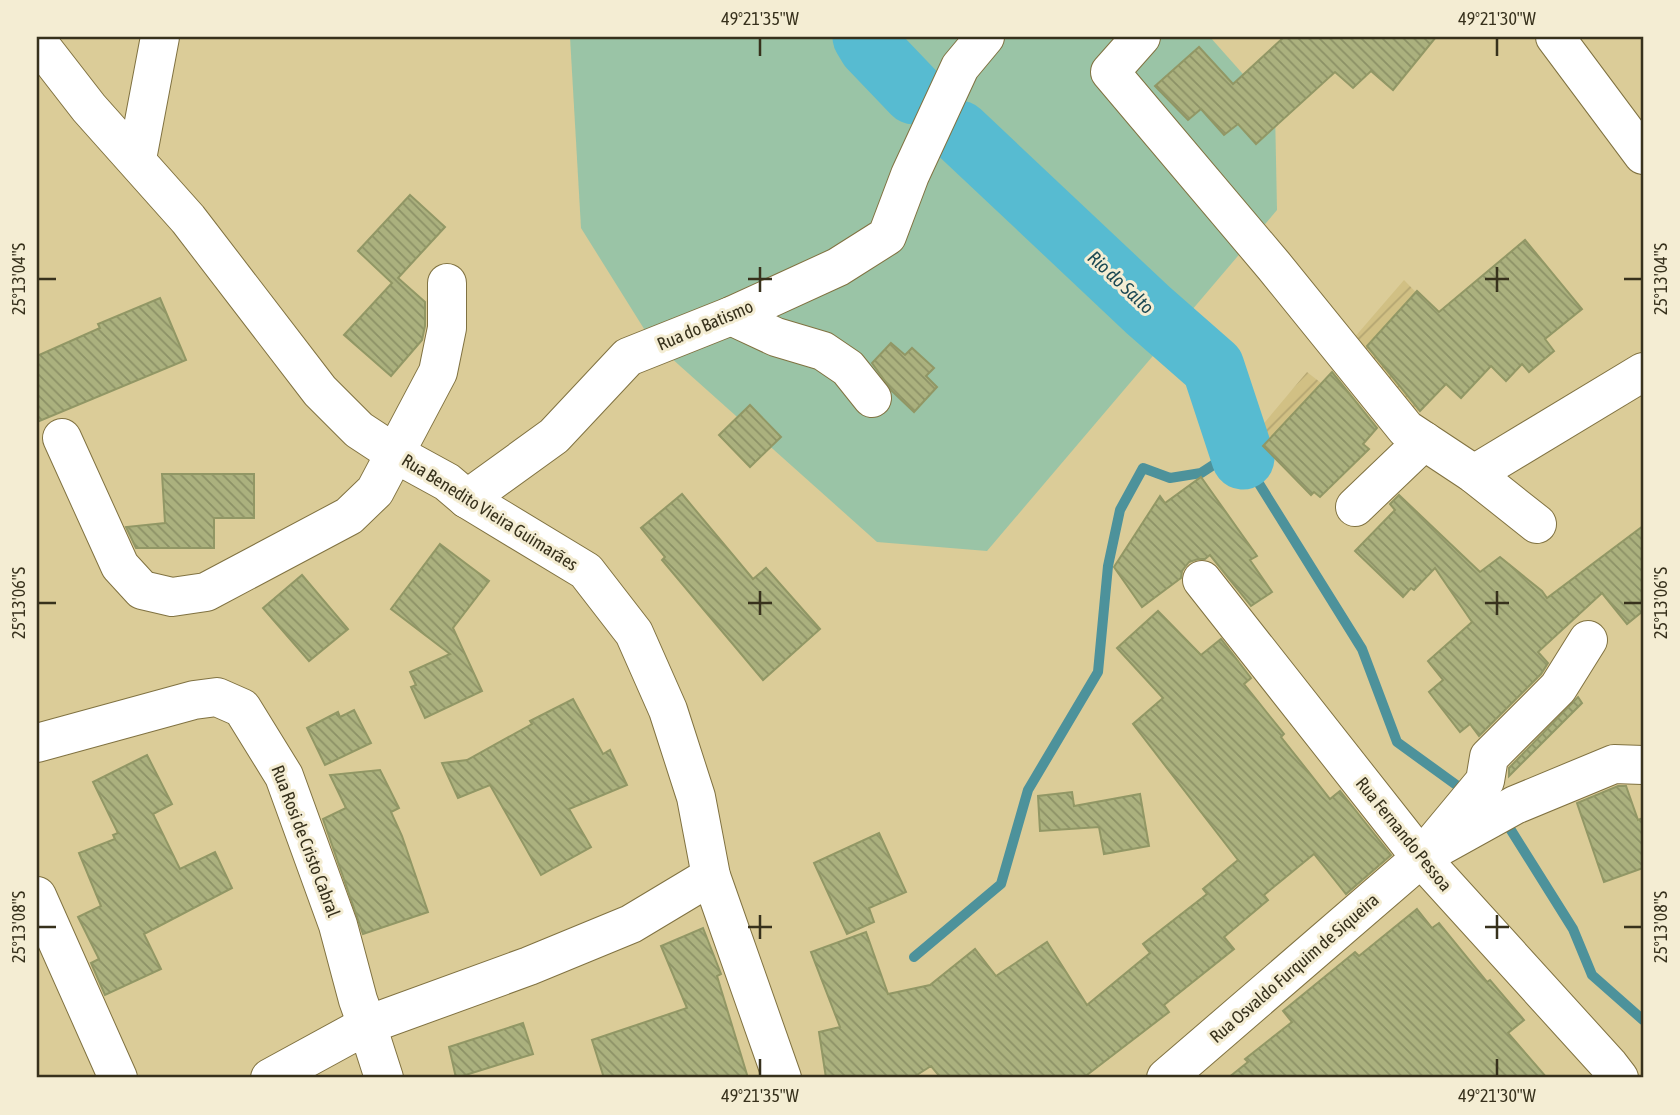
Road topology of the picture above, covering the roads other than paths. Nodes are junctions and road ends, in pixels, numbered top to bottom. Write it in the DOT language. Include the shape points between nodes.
graph roads {
  1 [pos="160,37"];
  2 [pos="985,37"];
  3 [pos="1141,37"];
  4 [pos="1555,37"];
  5 [pos="44,60"];
  6 [pos="1643,155"];
  7 [pos="137,159"];
  8 [pos="447,283"];
  9 [pos="731,316"];
  10 [pos="1643,372"];
  11 [pos="872,398"];
  12 [pos="62,438"];
  13 [pos="1424,442"];
  14 [pos="394,453"];
  15 [pos="1474,474"];
  16 [pos="467,499"];
  17 [pos="1355,507"];
  18 [pos="1537,524"];
  19 [pos="1202,580"];
  20 [pos="1588,640"];
  21 [pos="37,743"];
  22 [pos="1643,765"];
  23 [pos="1460,824"];
  24 [pos="1421,858"];
  25 [pos="711,876"];
  26 [pos="37,896"];
  27 [pos="367,1025"];
  28 [pos="118,1078"];
  29 [pos="270,1078"];
  30 [pos="384,1078"];
  31 [pos="782,1078"];
  32 [pos="1166,1078"];
  33 [pos="1619,1078"];
  1 -- 7 [label="street"];
  2 -- 9 [label="street, Rua do Batismo" via="960,67 887,236 838,267"];
  3 -- 13 [label="street" via="1110,72 1406,429"];
  4 -- 6 [label="street"];
  5 -- 7 [label="street, Rua Benedito Vieira Guimarães"];
  7 -- 14 [label="street, Rua Benedito Vieira Guimarães" via="320,391 359,430"];
  8 -- 14 [label="street" via="447,328 438,372"];
  9 -- 11 [label="street" via="776,337 823,351 848,368"];
  9 -- 16 [label="street, Rua do Batismo" via="628,357 554,436"];
  10 -- 15 [label="street"];
  12 -- 14 [label="street" via="120,566 142,590 172,597 206,592 349,516 375,491"];
  13 -- 15 [label="street"];
  13 -- 17 [label="street"];
  14 -- 16 [label="street, Rua Benedito Vieira Guimarães" via="447,482"];
  15 -- 18 [label="street"];
  16 -- 25 [label="street, Rua Benedito Vieira Guimarães" via="586,571 634,633 668,710 696,797"];
  19 -- 24 [label="street, Rua Fernando Pessoa"];
  20 -- 23 [label="street" via="1558,688 1489,757 1485,781"];
  21 -- 27 [label="street, Rua Rosi de Cristo Cabral" via="194,700 217,697 242,709 284,776 338,925"];
  22 -- 23 [label="street, Rua Osvaldo Furquim de Siqueira" via="1614,764"];
  23 -- 24 [label="street, Rua Osvaldo Furquim de Siqueira"];
  24 -- 32 [label="street, Rua Osvaldo Furquim de Siqueira"];
  24 -- 33 [label="street, Rua Fernando Pessoa"];
  25 -- 27 [label="street" via="631,924"];
  25 -- 31 [label="street, Rua Benedito Vieira Guimarães"];
  26 -- 28 [label="street"];
  27 -- 29 [label="street"];
  27 -- 30 [label="street, Rua Rosi de Cristo Cabral"];
}
